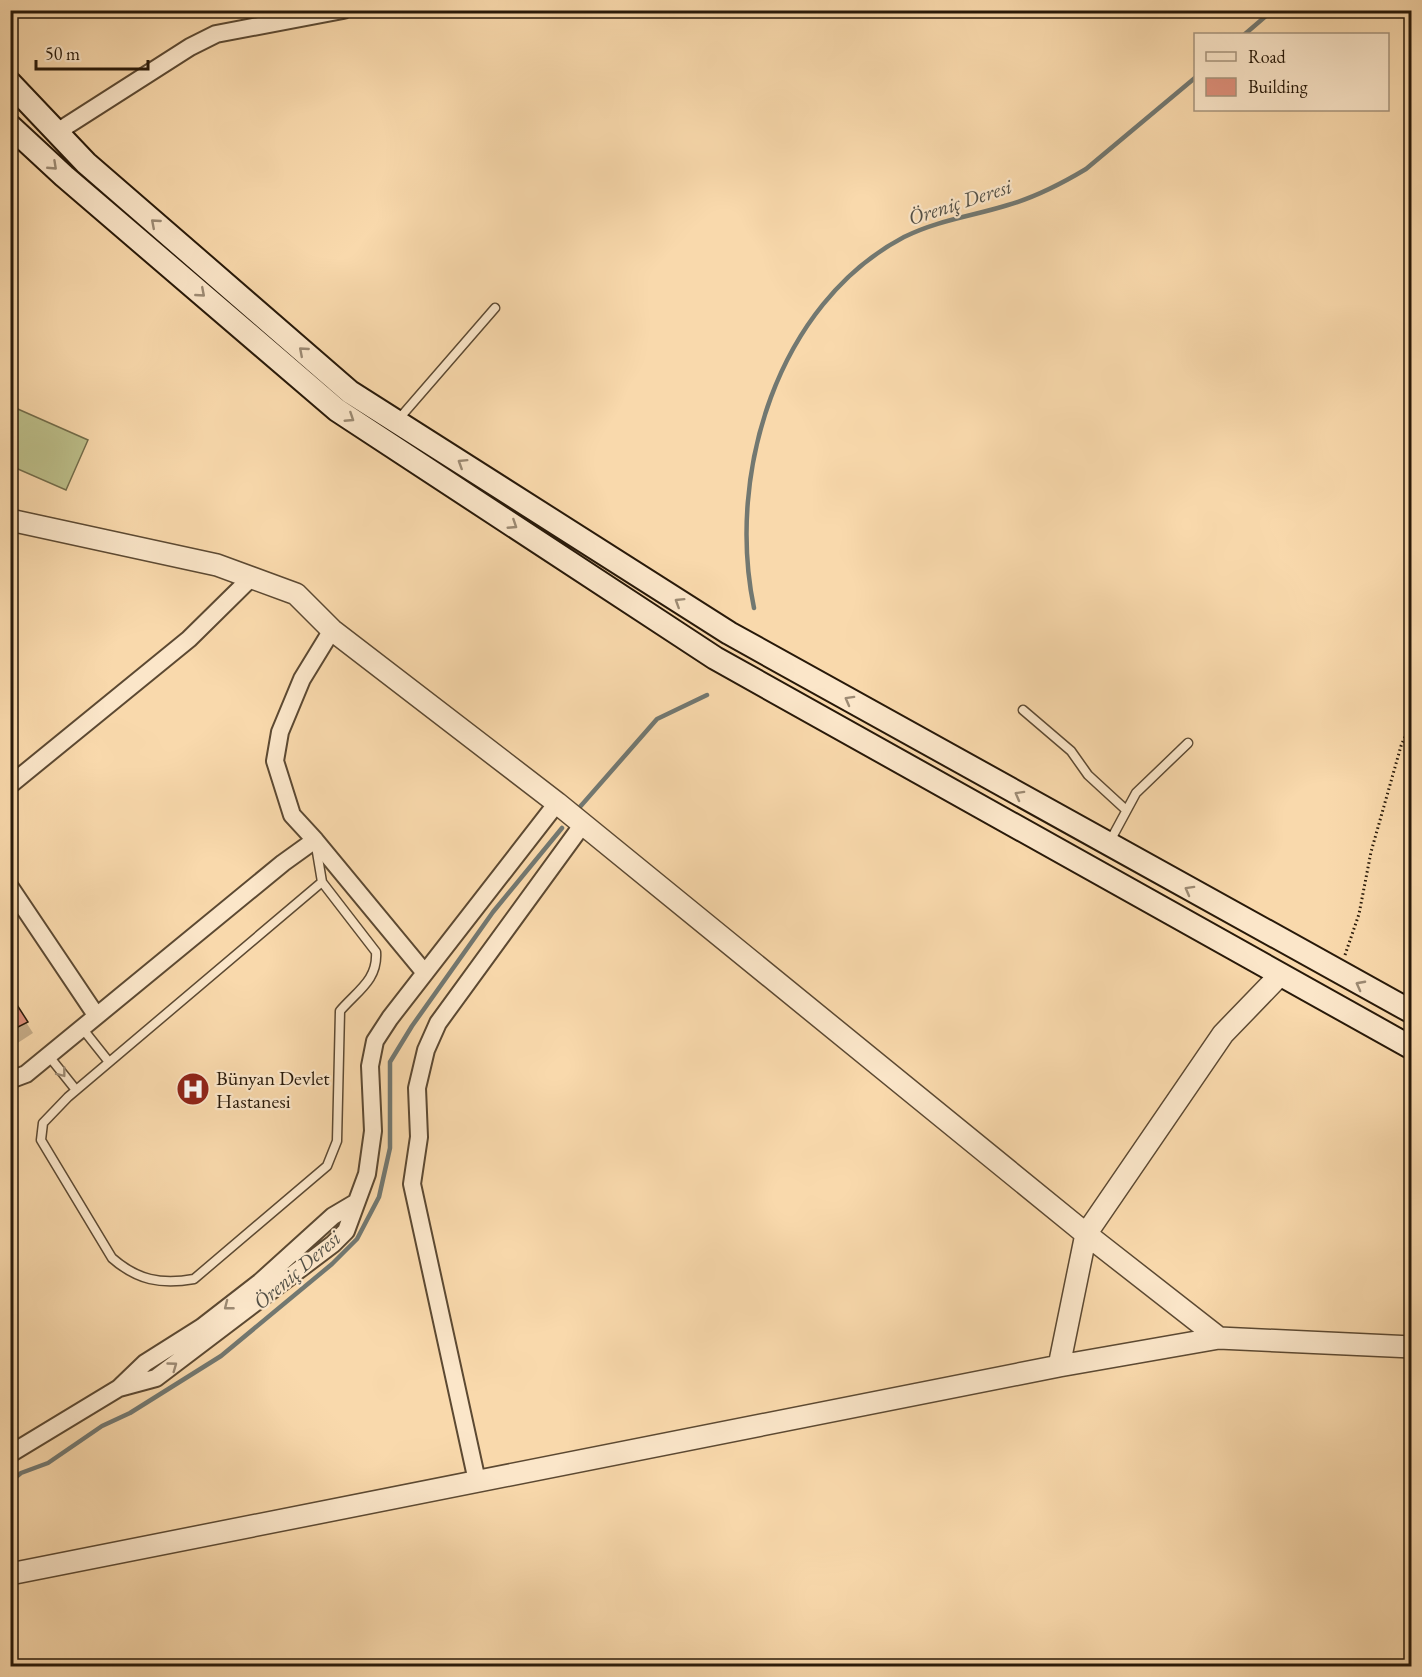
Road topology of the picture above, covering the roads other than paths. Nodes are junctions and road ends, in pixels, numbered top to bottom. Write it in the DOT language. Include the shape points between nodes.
graph roads {
  1 [pos="343,10"];
  2 [pos="10,83"];
  3 [pos="10,126"];
  4 [pos="57,132"];
  5 [pos="495,308"];
  6 [pos="396,422"];
  7 [pos="10,520"];
  8 [pos="251,578"];
  9 [pos="332,630"];
  10 [pos="1023,710"];
  11 [pos="1188,743"];
  12 [pos="10,785"];
  13 [pos="557,803"];
  14 [pos="1125,809"];
  15 [pos="583,824"];
  16 [pos="315,840"];
  17 [pos="1108,845"];
  18 [pos="322,882"];
  19 [pos="10,887"];
  20 [pos="425,973"];
  21 [pos="1279,976"];
  22 [pos="1412,1012"];
  23 [pos="96,1015"];
  24 [pos="82,1028"];
  25 [pos="1412,1048"];
  26 [pos="48,1055"];
  27 [pos="109,1062"];
  28 [pos="10,1080"];
  29 [pos="76,1090"];
  30 [pos="1086,1234"];
  31 [pos="1219,1338"];
  32 [pos="1412,1347"];
  33 [pos="1059,1366"];
  34 [pos="10,1454"];
  35 [pos="477,1481"];
  36 [pos="10,1574"];
  1 -- 4 [label="street" via="216,34"];
  2 -- 4 [label="main road"];
  3 -- 21 [label="main road, one-way" via="337,410 715,658"];
  6 -- 4 [label="main road, one-way" via="350,392 86,163"];
  5 -- 6 [label="lane"];
  17 -- 6 [label="main road, one-way" via="729,633"];
  7 -- 8 [label="street" via="217,566"];
  8 -- 9 [label="street" via="296,594"];
  8 -- 12 [label="street" via="189,639"];
  9 -- 13 [label="street"];
  9 -- 16 [label="street" via="302,679 280,732 275,761 292,815"];
  10 -- 14 [label="lane" via="1064,744 1088,775"];
  11 -- 14 [label="lane" via="1136,793"];
  13 -- 15 [label="street"];
  13 -- 20 [label="street"];
  14 -- 17 [label="lane"];
  15 -- 30 [label="street"];
  15 -- 35 [label="street" via="438,1023 426,1050 417,1088 419,1137 412,1184"];
  16 -- 18 [label="lane"];
  16 -- 20 [label="street"];
  16 -- 23 [label="street"];
  22 -- 17 [label="main road, one-way"];
  18 -- 27 [label="lane"];
  18 -- 29 [label="lane" via="376,952 370,980 340,1011 337,1141 327,1166 194,1279 171,1283 148,1280 112,1258 41,1140 43,1123"];
  19 -- 23 [label="street"];
  20 -- 34 [label="street" via="375,1041 370,1066 372,1144 355,1203 333,1215 260,1281 202,1327 145,1363 119,1388"];
  21 -- 25 [label="main road"];
  21 -- 30 [label="street" via="1223,1034"];
  23 -- 24 [label="street"];
  24 -- 26 [label="street"];
  24 -- 27 [label="lane"];
  26 -- 28 [label="street" via="26,1074"];
  26 -- 29 [label="lane, one-way"];
  27 -- 29 [label="lane"];
  30 -- 31 [label="street"];
  30 -- 33 [label="street"];
  31 -- 32 [label="street"];
  31 -- 33 [label="street"];
  33 -- 35 [label="street"];
  35 -- 36 [label="street"];
}
